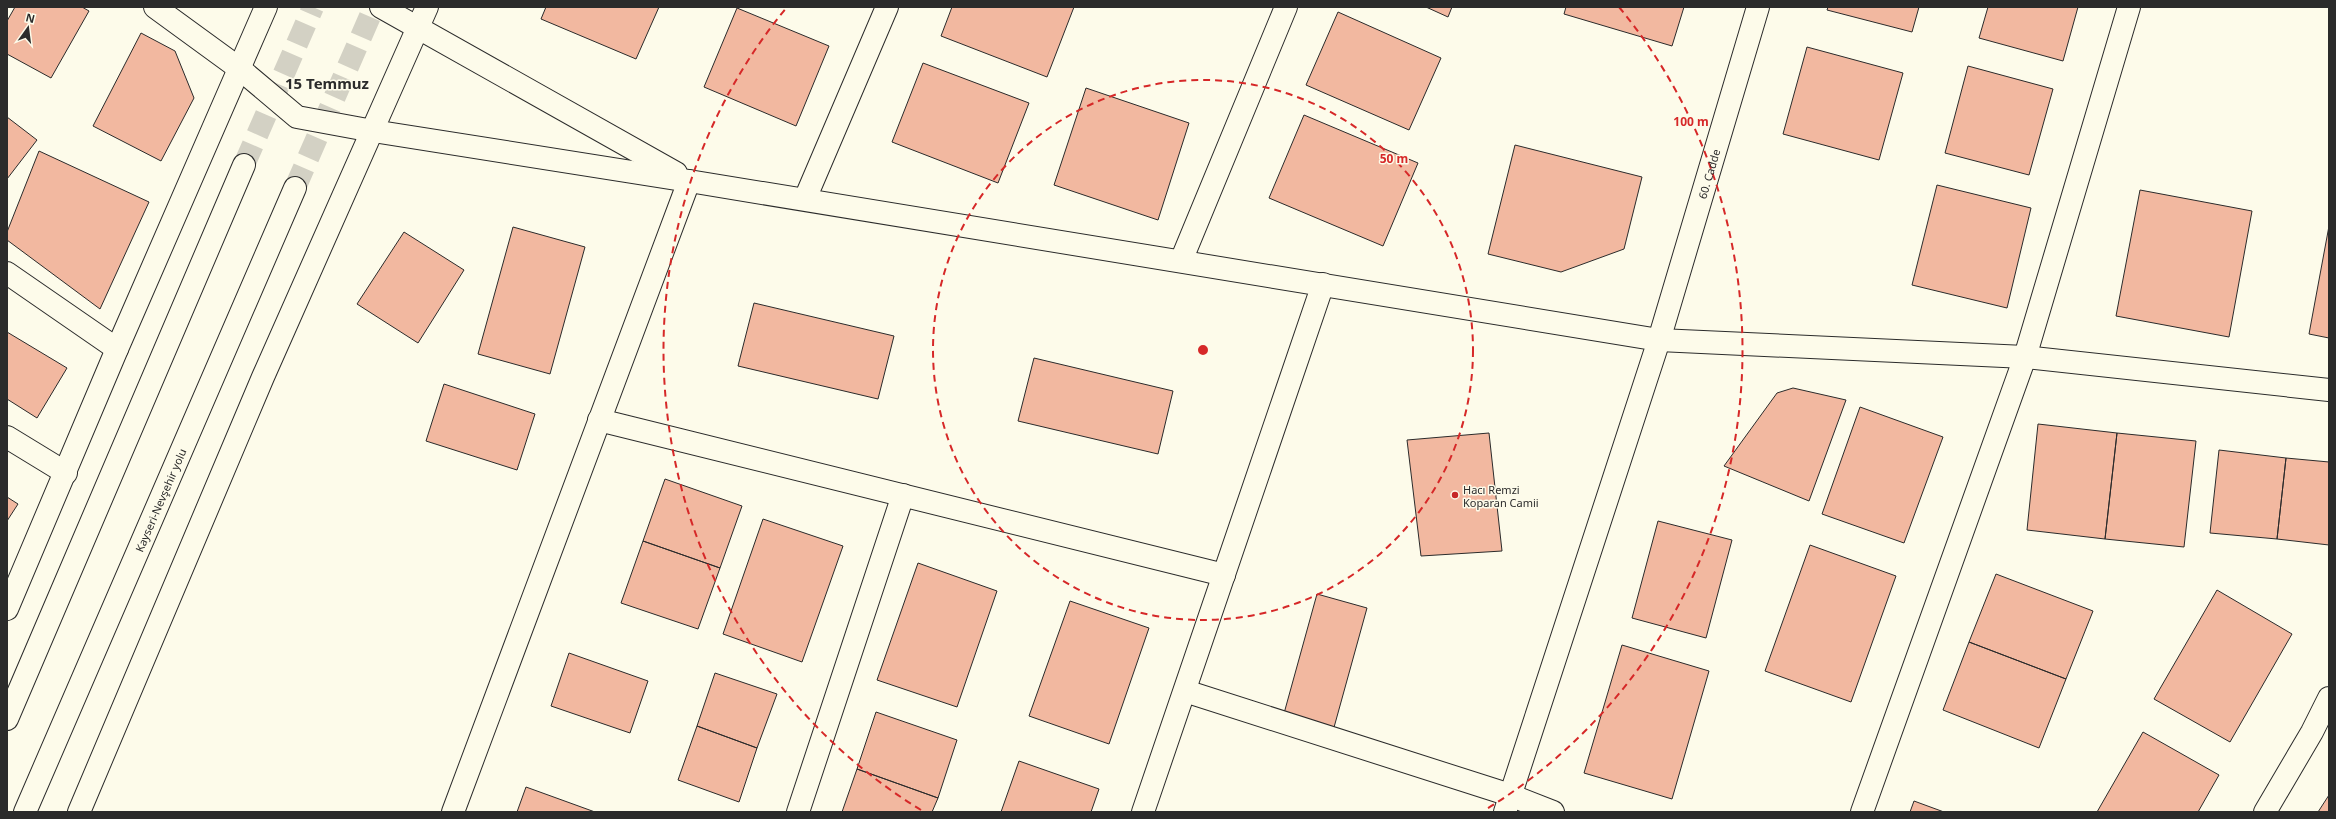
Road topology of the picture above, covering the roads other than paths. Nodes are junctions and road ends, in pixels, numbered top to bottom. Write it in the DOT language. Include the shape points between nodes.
graph roads {
  1 [pos="155,7"];
  2 [pos="266,7"];
  3 [pos="381,7"];
  4 [pos="887,7"];
  5 [pos="1286,7"];
  6 [pos="1758,7"];
  7 [pos="2129,7"];
  8 [pos="424,13"];
  9 [pos="240,69"];
  10 [pos="373,131"];
  11 [pos="244,165"];
  12 [pos="689,181"];
  13 [pos="295,188"];
  14 [pos="805,200"];
  15 [pos="1181,261"];
  16 [pos="7,274"];
  17 [pos="1323,284"];
  18 [pos="1658,340"];
  19 [pos="117,349"];
  20 [pos="2025,357"];
  21 [pos="2329,390"];
  22 [pos="599,420"];
  23 [pos="7,437"];
  24 [pos="66,473"];
  25 [pos="903,495"];
  26 [pos="1224,575"];
  27 [pos="7,609"];
  28 [pos="1184,691"];
  29 [pos="2329,698"];
  30 [pos="7,719"];
  31 [pos="2321,734"];
  32 [pos="1507,804"];
  33 [pos="25,812"];
  34 [pos="79,812"];
  35 [pos="453,812"];
  36 [pos="798,812"];
  37 [pos="1143,812"];
  38 [pos="1553,812"];
  39 [pos="1862,812"];
  40 [pos="2265,812"];
  1 -- 9 [label="main road"];
  2 -- 9 [label="main road"];
  3 -- 8 [label="main road"];
  4 -- 14 [label="main road"];
  5 -- 15 [label="main road"];
  6 -- 18 [label="main road, 60. Cadde"];
  7 -- 20 [label="main road"];
  8 -- 10 [label="main road"];
  8 -- 12 [label="main road"];
  9 -- 10 [label="main road" via="297,117"];
  9 -- 19 [label="main road"];
  10 -- 12 [label="main road"];
  10 -- 34 [label="main road" via="263,377"];
  11 -- 30 [label="main road"];
  12 -- 14 [label="main road"];
  12 -- 22 [label="main road"];
  13 -- 33 [label="main road, Kayseri-Nevşehir yolu"];
  14 -- 15 [label="main road"];
  15 -- 17 [label="main road"];
  16 -- 19 [label="main road"];
  17 -- 18 [label="main road"];
  17 -- 26 [label="main road"];
  18 -- 20 [label="main road"];
  18 -- 32 [label="main road, 60. Cadde"];
  19 -- 24 [label="main road"];
  20 -- 21 [label="main road"];
  20 -- 39 [label="main road"];
  22 -- 25 [label="main road"];
  22 -- 35 [label="main road"];
  23 -- 24 [label="main road"];
  24 -- 27 [label="main road"];
  25 -- 26 [label="main road"];
  25 -- 36 [label="main road"];
  26 -- 28 [label="main road"];
  28 -- 32 [label="main road"];
  28 -- 37 [label="main road"];
  29 -- 31 [label="main road"];
  31 -- 40 [label="main road"];
  32 -- 38 [label="main road"];
}
